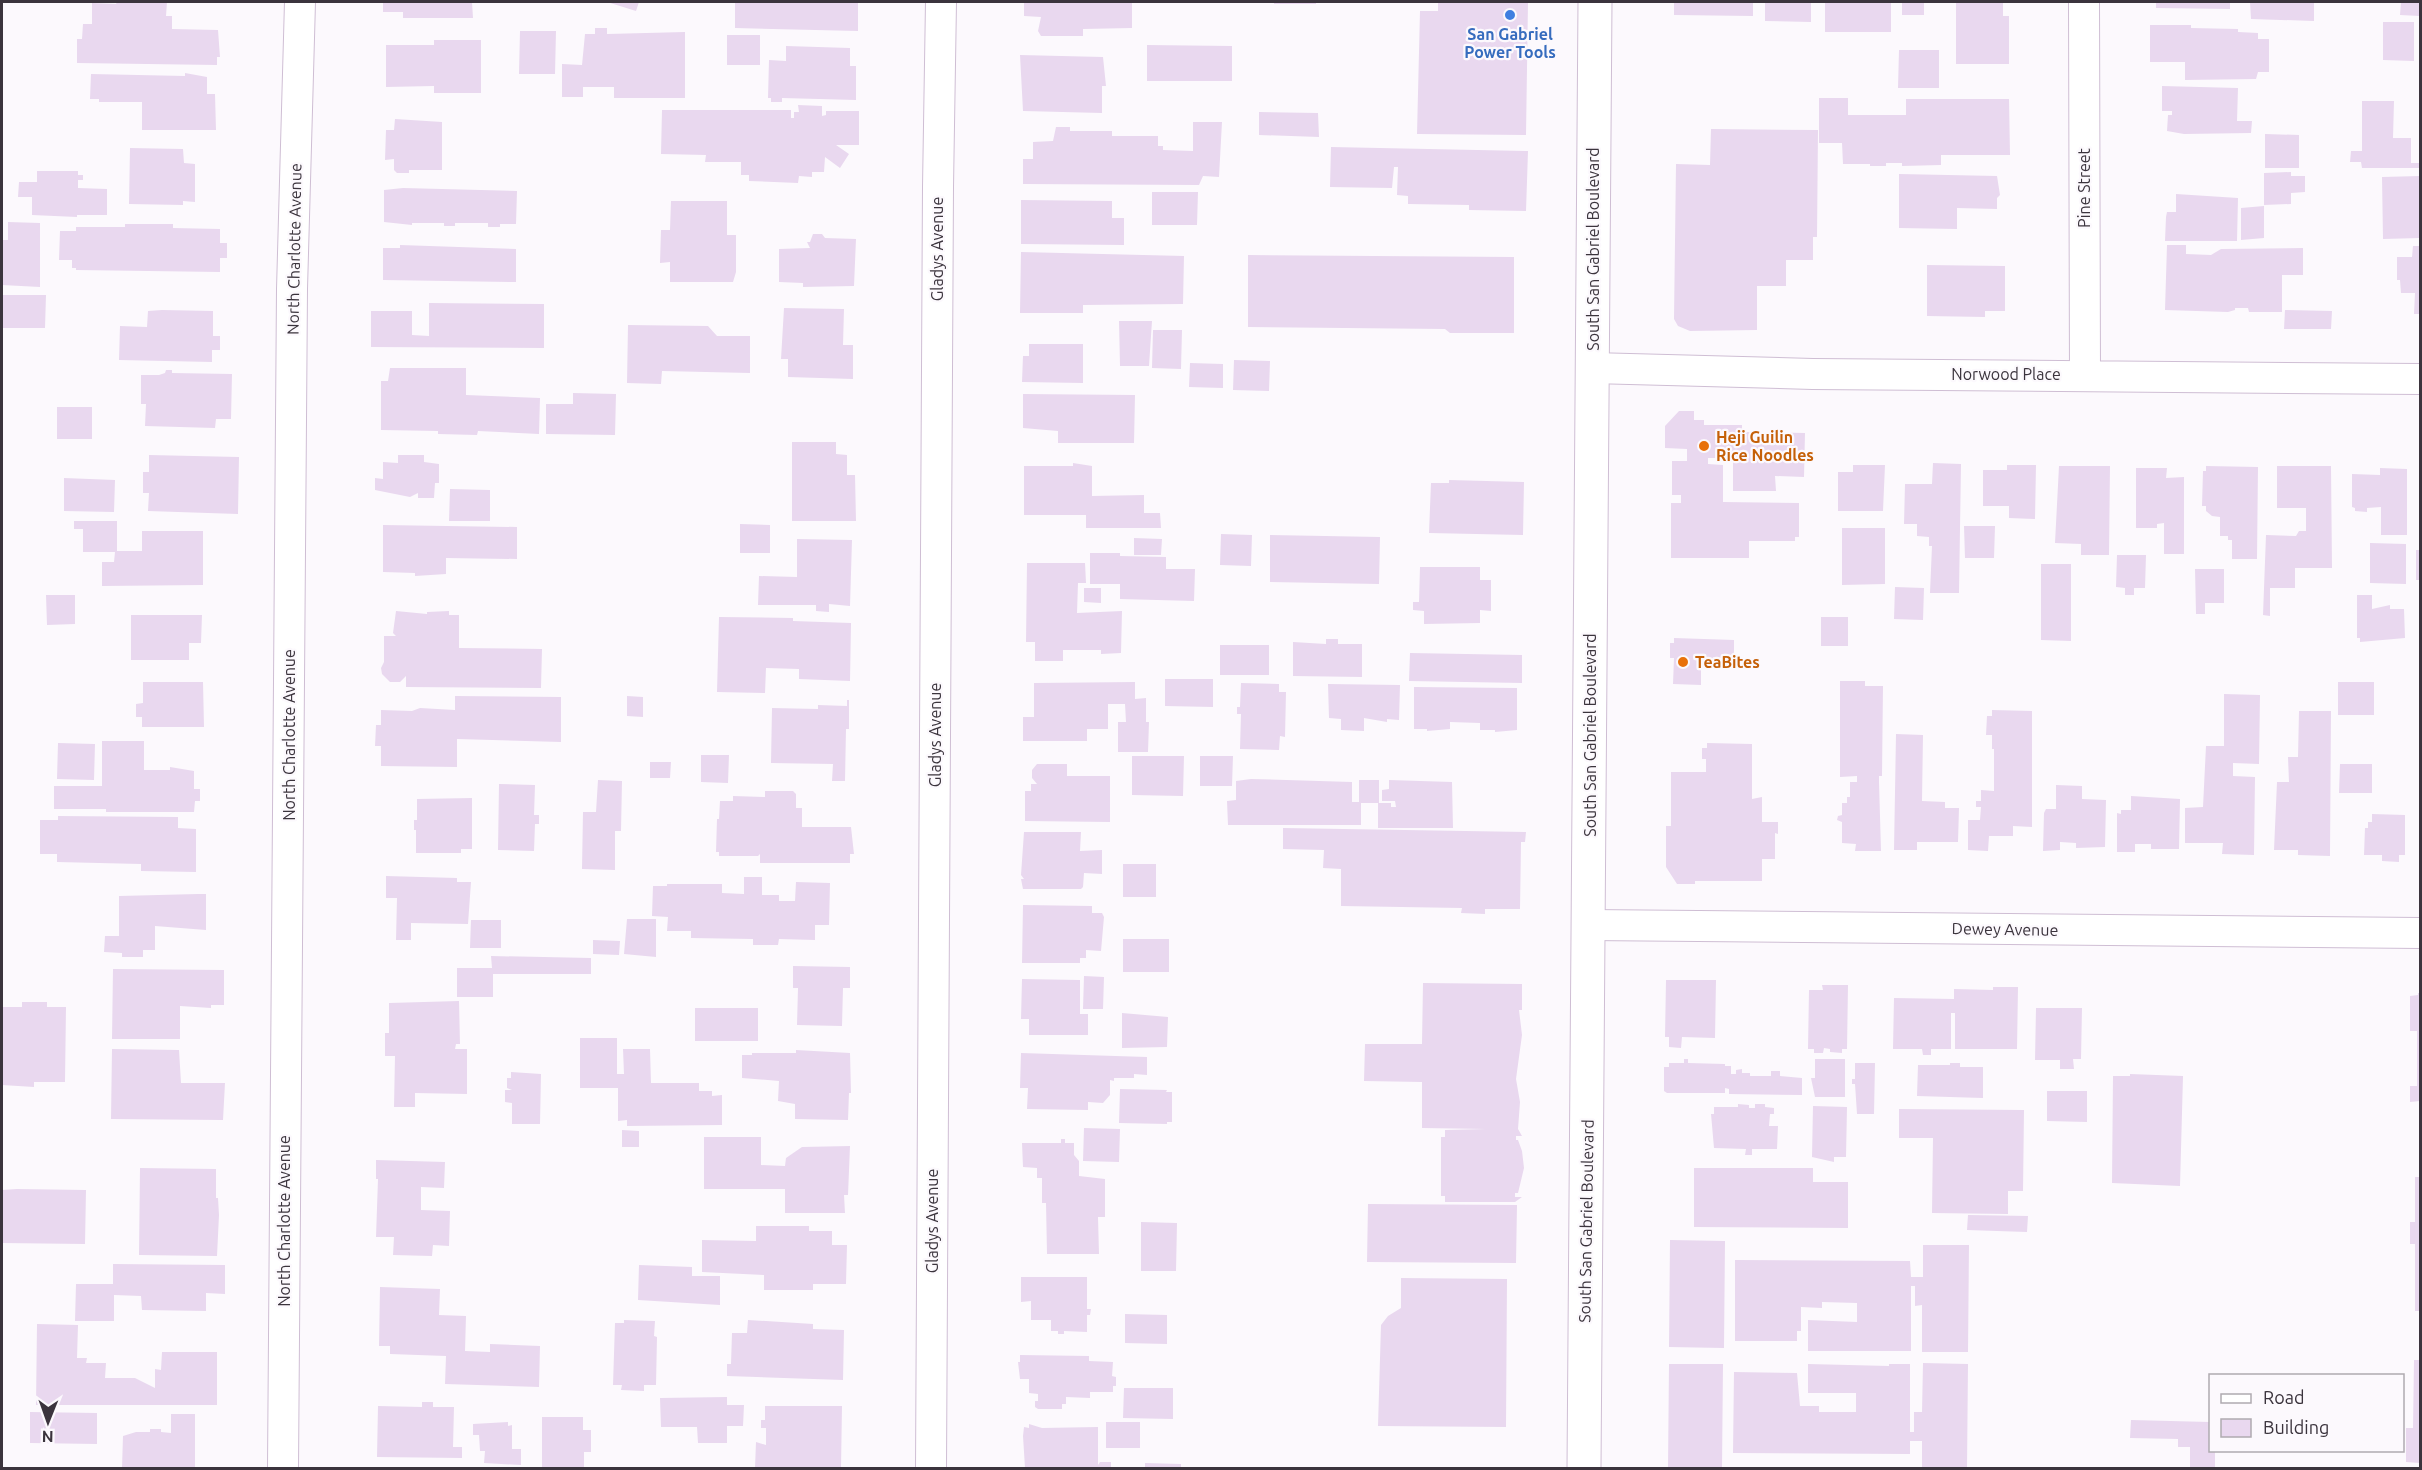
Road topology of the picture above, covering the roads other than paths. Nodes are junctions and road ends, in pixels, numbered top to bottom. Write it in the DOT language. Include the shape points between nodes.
graph roads {
  1 [pos="300,2"];
  2 [pos="941,2"];
  3 [pos="1595,2"];
  4 [pos="2084,2"];
  5 [pos="1592,368"];
  6 [pos="2085,374"];
  7 [pos="2421,379"];
  8 [pos="1589,925"];
  9 [pos="2421,933"];
  10 [pos="283,1468"];
  11 [pos="931,1468"];
  12 [pos="1584,1468"];
  1 -- 10 [label="street, North Charlotte Avenue" via="292,301"];
  2 -- 11 [label="street, Gladys Avenue"];
  3 -- 5 [label="main road, South San Gabriel Boulevard"];
  4 -- 6 [label="street, Pine Street"];
  5 -- 6 [label="street, Norwood Place" via="1813,374"];
  5 -- 8 [label="main road, South San Gabriel Boulevard"];
  6 -- 7 [label="street, Norwood Place"];
  8 -- 9 [label="street, Dewey Avenue"];
  8 -- 12 [label="main road, South San Gabriel Boulevard"];
}
